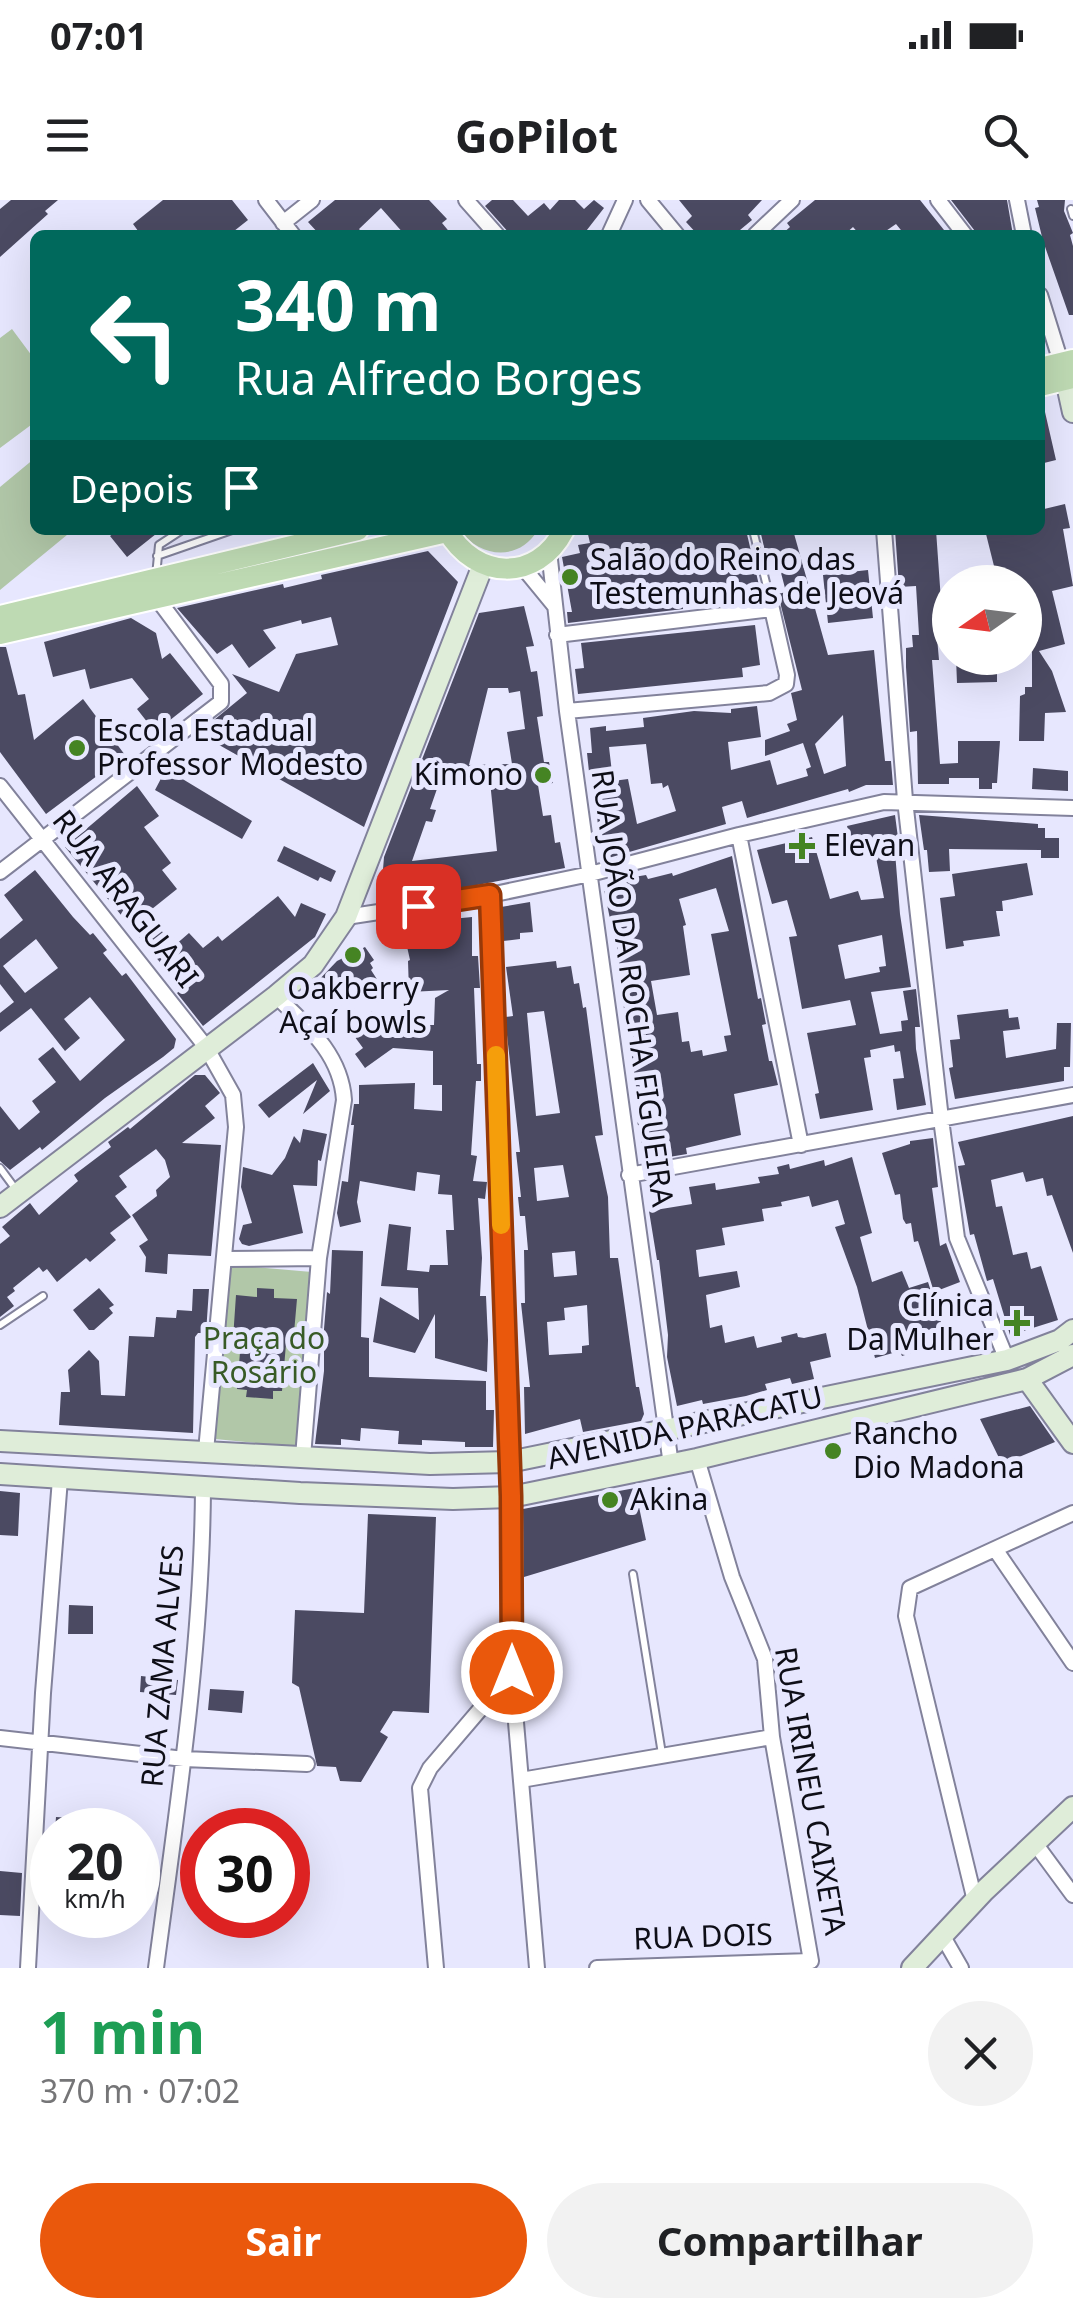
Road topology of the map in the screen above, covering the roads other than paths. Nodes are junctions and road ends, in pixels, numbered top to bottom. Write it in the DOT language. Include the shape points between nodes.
graph roads {
  1 [pos="266,200"];
  2 [pos="312,200"];
  3 [pos="466,200"];
  4 [pos="625,200"];
  5 [pos="648,200"];
  6 [pos="792,200"];
  7 [pos="938,200"];
  8 [pos="1017,200"];
  9 [pos="288,229"];
  10 [pos="493,230"];
  11 [pos="611,230"];
  12 [pos="673,230"];
  13 [pos="760,230"];
  14 [pos="961,230"];
  15 [pos="1023,230"];
  16 [pos="1046,334"];
  17 [pos="1068,370"];
  18 [pos="1045,383"];
  19 [pos="1073,412"];
  20 [pos="174,535"];
  21 [pos="217,535"];
  22 [pos="337,535"];
  23 [pos="427,535"];
  24 [pos="450,535"];
  25 [pos="560,535"];
  26 [pos="754,535"];
  27 [pos="884,535"];
  28 [pos="549,551"];
  29 [pos="156,556"];
  30 [pos="482,565"];
  31 [pos="522,566"];
  32 [pos="156,588"];
  33 [pos="554,606"];
  34 [pos="772,609"];
  35 [pos="0,616"];
  36 [pos="0,634"];
  37 [pos="558,635"];
  38 [pos="567,710"];
  39 [pos="0,786"];
  40 [pos="905,800"];
  41 [pos="1073,808"];
  42 [pos="740,834"];
  43 [pos="42,839"];
  44 [pos="0,872"];
  45 [pos="590,874"];
  46 [pos="490,895"];
  47 [pos="346,917"];
  48 [pos="276,996"];
  49 [pos="206,1047"];
  50 [pos="1073,1095"];
  51 [pos="940,1119"];
  52 [pos="801,1144"];
  53 [pos="0,1168"];
  54 [pos="629,1175"];
  55 [pos="18,1192"];
  56 [pos="0,1206"];
  57 [pos="318,1258"];
  58 [pos="226,1259"];
  59 [pos="43,1296"];
  60 [pos="0,1325"];
  61 [pos="1073,1330"];
  62 [pos="1073,1355"];
  63 [pos="1007,1360"];
  64 [pos="1028,1379"];
  65 [pos="665,1431"];
  66 [pos="0,1441"];
  67 [pos="1073,1443"];
  68 [pos="206,1451"];
  69 [pos="303,1457"];
  70 [pos="698,1459"];
  71 [pos="509,1462"];
  72 [pos="671,1465"];
  73 [pos="0,1474"];
  74 [pos="60,1479"];
  75 [pos="203,1488"];
  76 [pos="511,1496"];
  77 [pos="1073,1513"];
  78 [pos="995,1549"];
  79 [pos="633,1574"];
  80 [pos="1073,1663"];
  81 [pos="512,1672"];
  82 [pos="772,1737"];
  83 [pos="0,1738"];
  84 [pos="41,1742"];
  85 [pos="662,1756"];
  86 [pos="184,1759"];
  87 [pos="307,1764"];
  88 [pos="521,1780"];
  89 [pos="1073,1807"];
  90 [pos="1034,1842"];
  91 [pos="1073,1895"];
  92 [pos="975,1900"];
  93 [pos="942,1935"];
  94 [pos="814,1965"];
  95 [pos="685,1966"];
  96 [pos="616,1967"];
  97 [pos="28,1968"];
  98 [pos="156,1968"];
  99 [pos="436,1968"];
  100 [pos="536,1968"];
  101 [pos="597,1968"];
  102 [pos="912,1968"];
  103 [pos="960,1968"];
  1 -- 9 [label="street"];
  2 -- 9 [label="street"];
  3 -- 10 [label="street"];
  4 -- 11 [label="street"];
  5 -- 12 [label="street"];
  6 -- 13 [label="street"];
  7 -- 14 [label="street"];
  8 -- 15 [label="street"];
  16 -- 17 [label="street"];
  17 -- 18 [label="main road"];
  17 -- 19 [label="street"];
  20 -- 29 [label="lane"];
  21 -- 29 [label="lane"];
  22 -- 32 [label="main road"];
  23 -- 32 [label="main road"];
  24 -- 30 [label="main road"];
  25 -- 28 [label="main road"];
  26 -- 34 [label="lane"];
  27 -- 40 [label="street"];
  28 -- 31 [label="main road"];
  28 -- 33 [label="street, RUA JOÃO DA ROCHA FIGUEIRA"];
  29 -- 32 [label="lane"];
  30 -- 31 [label="main road"];
  30 -- 47 [label="street"];
  31 -- 33 [label="street"];
  32 -- 35 [label="main road"];
  32 -- 36 [label="main road"];
  32 -- 43 [label="street" via="221,684 223,697"];
  33 -- 37 [label="street, RUA JOÃO DA ROCHA FIGUEIRA"];
  34 -- 37 [label="street"];
  34 -- 38 [label="street" via="787,675 786,684 769,693"];
  37 -- 38 [label="street, RUA JOÃO DA ROCHA FIGUEIRA"];
  38 -- 45 [label="street, RUA JOÃO DA ROCHA FIGUEIRA"];
  39 -- 43 [label="street, RUA ARAGUARI"];
  40 -- 41 [label="street"];
  40 -- 42 [label="street"];
  40 -- 51 [label="street"];
  42 -- 45 [label="street"];
  42 -- 52 [label="street"];
  43 -- 44 [label="street"];
  43 -- 49 [label="street, RUA ARAGUARI"];
  45 -- 46 [label="street"];
  45 -- 54 [label="street, RUA JOÃO DA ROCHA FIGUEIRA"];
  46 -- 47 [label="street"];
  46 -- 71 [label="street"];
  47 -- 48 [label="street" via="314,965"];
  48 -- 49 [label="street"];
  48 -- 57 [label="street" via="313,1032 343,1080"];
  49 -- 55 [label="street"];
  49 -- 58 [label="street" via="236,1108"];
  50 -- 51 [label="street"];
  51 -- 52 [label="street"];
  51 -- 63 [label="street" via="958,1238"];
  52 -- 54 [label="street"];
  53 -- 55 [label="lane"];
  54 -- 65 [label="street, RUA JOÃO DA ROCHA FIGUEIRA"];
  55 -- 56 [label="street"];
  57 -- 58 [label="street"];
  57 -- 69 [label="street"];
  58 -- 68 [label="street"];
  59 -- 60 [label="lane"];
  61 -- 63 [label="street, AVENIDA PARACATU"];
  62 -- 64 [label="street, AVENIDA PARACATU"];
  63 -- 65 [label="street, AVENIDA PARACATU"];
  64 -- 67 [label="street"];
  64 -- 70 [label="street, AVENIDA PARACATU"];
  65 -- 71 [label="street, AVENIDA PARACATU"];
  65 -- 72 [label="street, RUA JOÃO DA ROCHA FIGUEIRA"];
  66 -- 68 [label="street, AVENIDA PARACATU"];
  68 -- 69 [label="street, AVENIDA PARACATU"];
  69 -- 71 [label="street, AVENIDA PARACATU"];
  70 -- 72 [label="street, AVENIDA PARACATU"];
  70 -- 82 [label="street, RUA IRINEU CAIXETA" via="764,1659"];
  71 -- 76 [label="street"];
  72 -- 76 [label="street, AVENIDA PARACATU"];
  73 -- 74 [label="street, AVENIDA PARACATU"];
  74 -- 75 [label="street, AVENIDA PARACATU"];
  74 -- 84 [label="street"];
  75 -- 76 [label="street, AVENIDA PARACATU"];
  75 -- 86 [label="street, RUA ZAMA ALVES"];
  76 -- 81 [label="street"];
  77 -- 78 [label="street"];
  78 -- 80 [label="street"];
  78 -- 92 [label="street" via="910,1588 906,1616"];
  79 -- 85 [label="lane"];
  81 -- 88 [label="street"];
  81 -- 99 [label="street" via="420,1788"];
  82 -- 85 [label="street"];
  82 -- 94 [label="street, RUA IRINEU CAIXETA"];
  83 -- 84 [label="street"];
  84 -- 86 [label="street"];
  84 -- 97 [label="street"];
  85 -- 88 [label="street"];
  86 -- 87 [label="street"];
  86 -- 98 [label="street, RUA ZAMA ALVES"];
  88 -- 100 [label="street"];
  89 -- 90 [label="street"];
  90 -- 91 [label="street"];
  90 -- 92 [label="street"];
  92 -- 93 [label="street"];
  93 -- 102 [label="street"];
  93 -- 103 [label="street"];
  94 -- 95 [label="street, RUA DOIS"];
  95 -- 96 [label="street, RUA DOIS"];
  96 -- 101 [label="street, RUA DOIS"];
}
